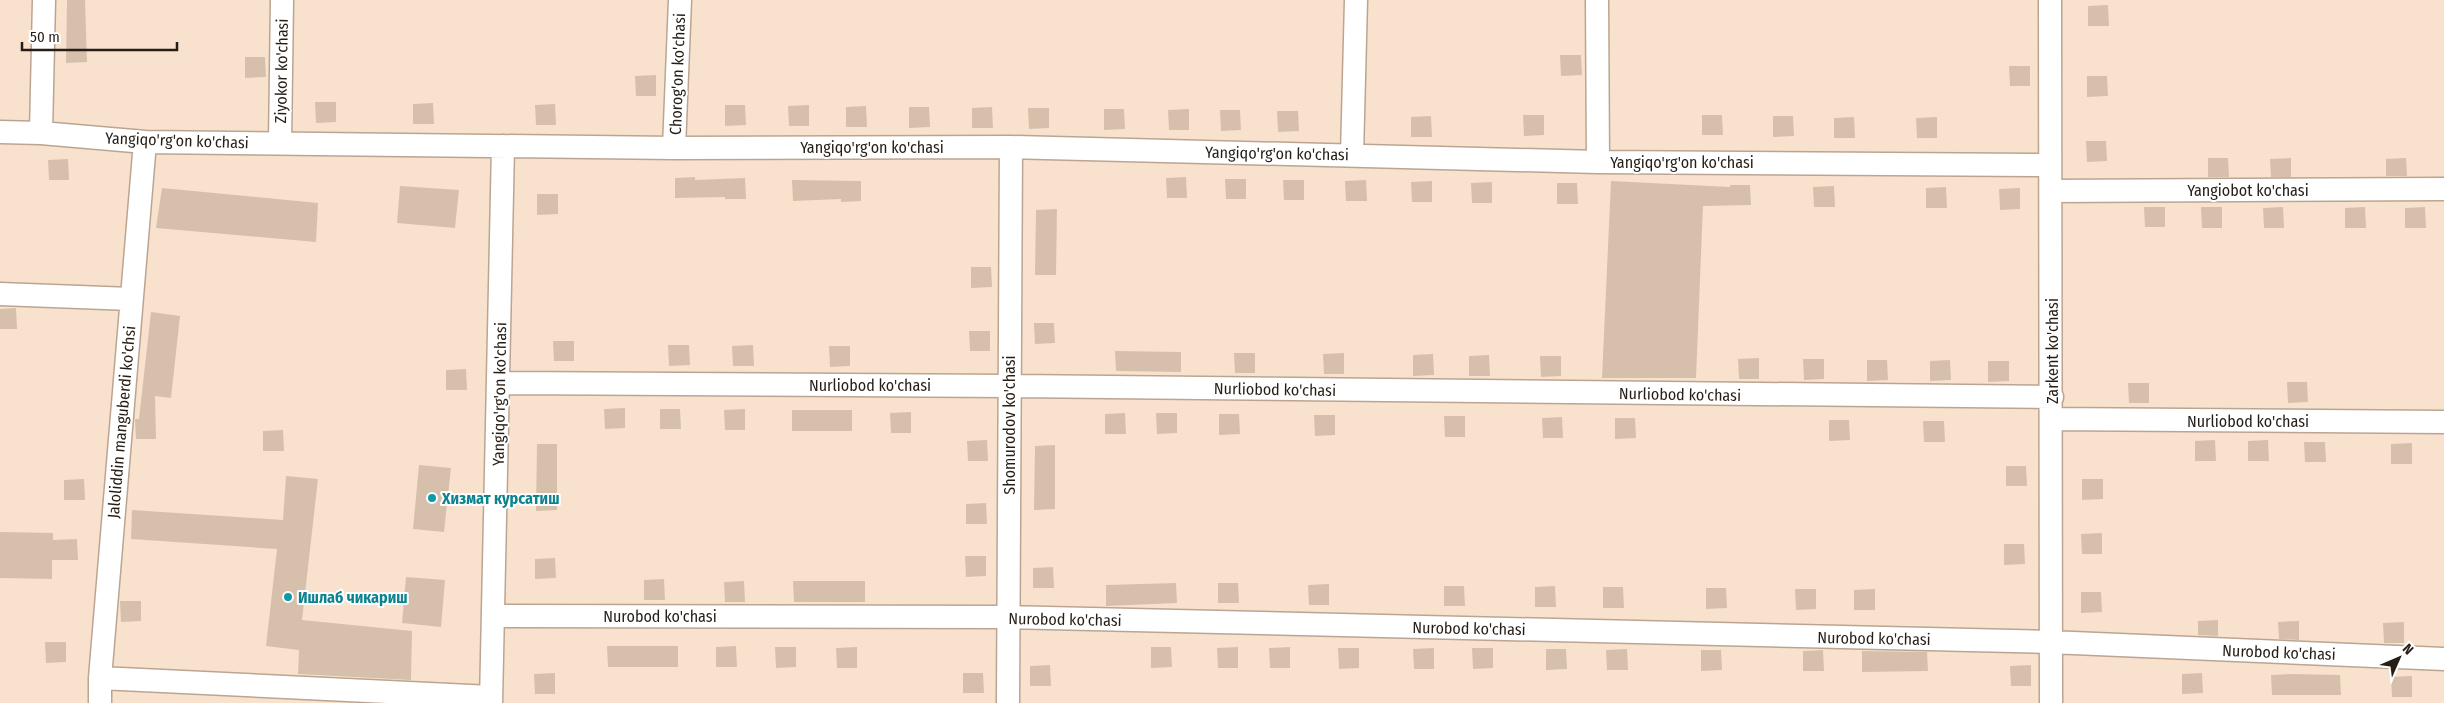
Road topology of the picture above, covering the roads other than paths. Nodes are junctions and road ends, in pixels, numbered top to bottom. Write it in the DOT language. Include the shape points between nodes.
graph roads {
  1 [pos="44,0"];
  2 [pos="282,0"];
  3 [pos="680,0"];
  4 [pos="1356,0"];
  5 [pos="1597,0"];
  6 [pos="2050,0"];
  7 [pos="0,132"];
  8 [pos="41,132"];
  9 [pos="145,142"];
  10 [pos="280,143"];
  11 [pos="503,146"];
  12 [pos="1011,147"];
  13 [pos="674,148"];
  14 [pos="1352,155"];
  15 [pos="1598,162"];
  16 [pos="2050,165"];
  17 [pos="2444,189"];
  18 [pos="2051,191"];
  19 [pos="0,294"];
  20 [pos="131,299"];
  21 [pos="499,383"];
  22 [pos="1009,386"];
  23 [pos="2052,408"];
  24 [pos="2444,422"];
  25 [pos="494,616"];
  26 [pos="1009,617"];
  27 [pos="2050,642"];
  28 [pos="2444,659"];
  29 [pos="100,678"];
  30 [pos="491,700"];
  31 [pos="100,703"];
  32 [pos="1008,703"];
  33 [pos="2051,703"];
  1 -- 8 [label="street"];
  2 -- 10 [label="street, Ziyokor ko'chasi"];
  3 -- 13 [label="street, Chorog'on ko'chasi"];
  4 -- 14 [label="street"];
  5 -- 15 [label="street"];
  6 -- 16 [label="street, Zarkent ko'chasi"];
  7 -- 8 [label="street, Yangiqo'rg'on ko'chasi"];
  8 -- 9 [label="street, Yangiqo'rg'on ko'chasi"];
  9 -- 10 [label="street, Yangiqo'rg'on ko'chasi"];
  9 -- 20 [label="street, Jaloliddin manguberdi ko'chsi"];
  10 -- 11 [label="street, Yangiqo'rg'on ko'chasi"];
  11 -- 13 [label="street, Yangiqo'rg'on ko'chasi"];
  11 -- 21 [label="street, Yangiqo'rg'on ko'chasi"];
  12 -- 13 [label="street, Yangiqo'rg'on ko'chasi"];
  12 -- 14 [label="street, Yangiqo'rg'on ko'chasi"];
  12 -- 22 [label="street, Shomurodov ko'chasi"];
  14 -- 15 [label="street, Yangiqo'rg'on ko'chasi"];
  15 -- 16 [label="street, Yangiqo'rg'on ko'chasi"];
  16 -- 18 [label="street, Zarkent ko'chasi"];
  17 -- 18 [label="street, Yangiobot ko'chasi"];
  18 -- 23 [label="street, Zarkent ko'chasi"];
  19 -- 20 [label="street"];
  20 -- 29 [label="street, Jaloliddin manguberdi ko'chsi"];
  21 -- 22 [label="street, Nurliobod ko'chasi"];
  21 -- 25 [label="street, Yangiqo'rg'on ko'chasi"];
  22 -- 23 [label="street, Nurliobod ko'chasi"];
  22 -- 26 [label="street, Shomurodov ko'chasi"];
  23 -- 24 [label="street, Nurliobod ko'chasi"];
  23 -- 27 [label="street, Zarkent ko'chasi"];
  25 -- 26 [label="street, Nurobod ko'chasi"];
  25 -- 30 [label="street, Yangiqo'rg'on ko'chasi"];
  26 -- 27 [label="street, Nurobod ko'chasi"];
  26 -- 32 [label="street, Shomurodov ko'chasi"];
  27 -- 28 [label="street, Nurobod ko'chasi"];
  27 -- 33 [label="street, Zarkent ko'chasi"];
  29 -- 30 [label="street"];
  29 -- 31 [label="street, Jaloliddin manguberdi ko'chsi"];
}
